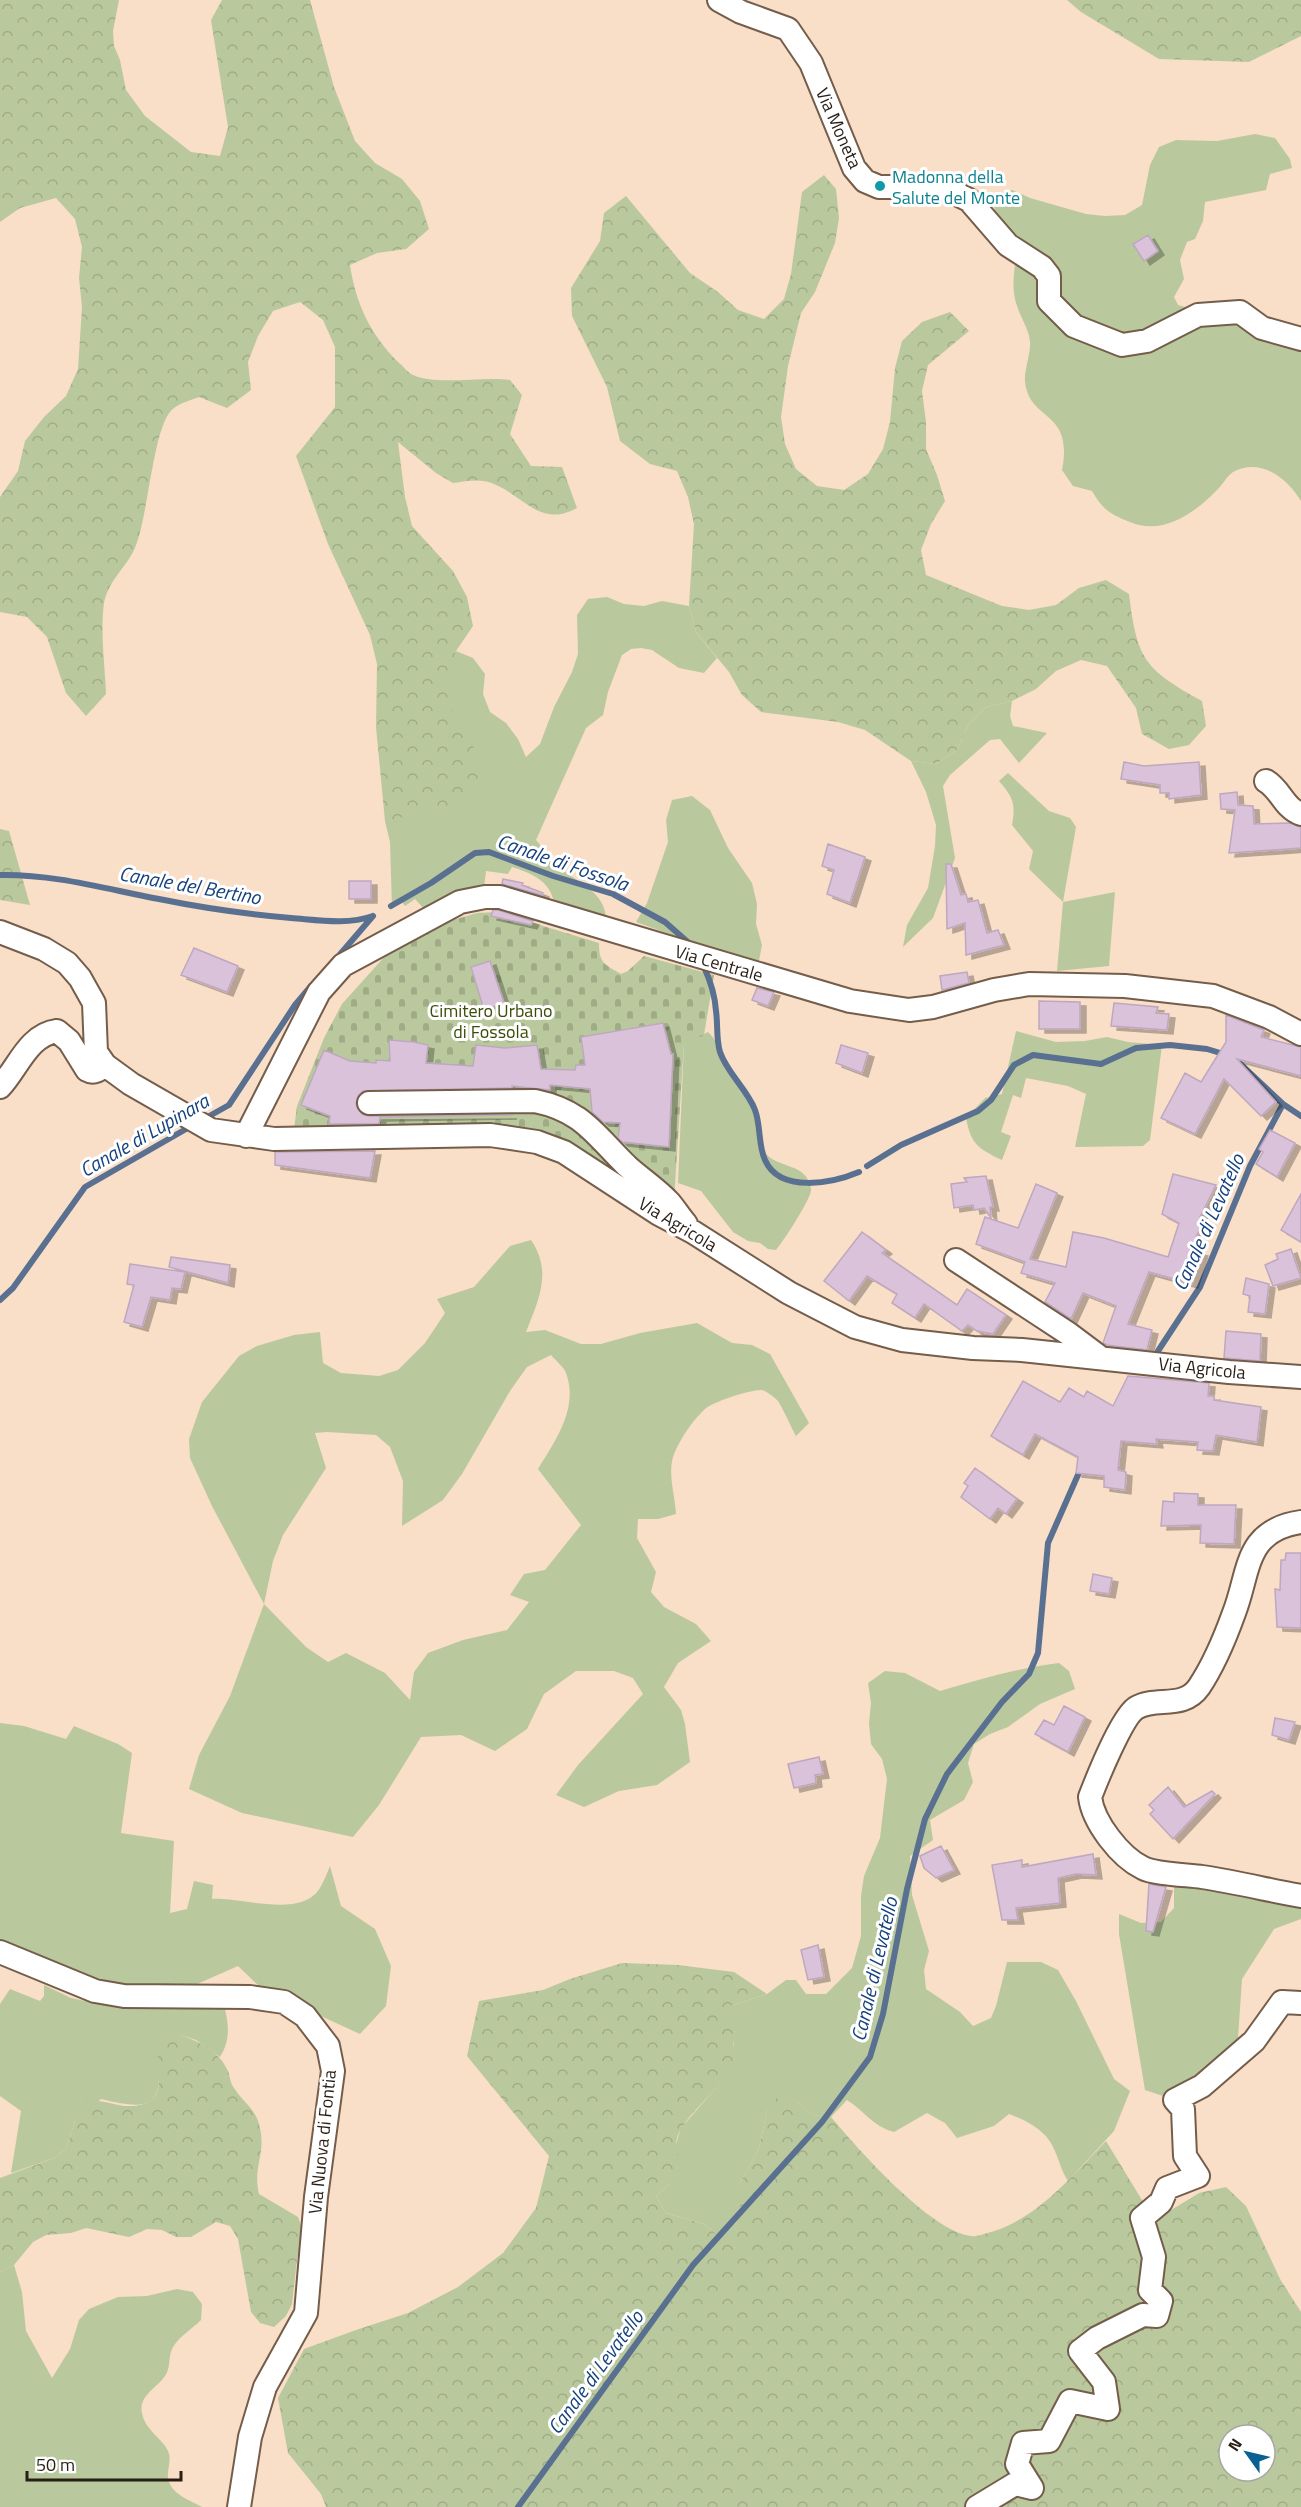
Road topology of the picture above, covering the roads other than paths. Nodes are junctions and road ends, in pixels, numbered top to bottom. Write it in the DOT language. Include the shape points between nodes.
graph roads {
  1 [pos="718,0"];
  2 [pos="1301,339"];
  3 [pos="1266,781"];
  4 [pos="1301,814"];
  5 [pos="0,932"];
  6 [pos="1301,1034"];
  7 [pos="105,1065"];
  8 [pos="0,1087"];
  9 [pos="369,1103"];
  10 [pos="246,1136"];
  11 [pos="693,1232"];
  12 [pos="956,1260"];
  13 [pos="1102,1359"];
  14 [pos="1301,1377"];
  15 [pos="1301,1522"];
  16 [pos="1301,1896"];
  17 [pos="0,1952"];
  18 [pos="1301,2003"];
  19 [pos="239,2507"];
  20 [pos="977,2507"];
  1 -- 2 [label="street, Via Moneta" via="788,29 811,63 854,168 865,181 879,187 942,187 969,200 1008,245 1042,267 1049,276 1049,301 1074,326 1122,345 1147,342 1198,315 1240,312 1262,328"];
  3 -- 4 [label="street" via="1276,787 1288,806"];
  5 -- 7 [label="street" via="44,949 67,963 80,978 94,1003 96,1052"];
  6 -- 10 [label="street, Via Centrale" via="1222,999 1172,990 1080,983 1029,984 909,1010 850,1001 500,897 485,897 460,902 343,965 319,992"];
  7 -- 8 [label="street" via="98,1071 87,1070 69,1041 57,1031 45,1033 33,1042"];
  7 -- 10 [label="street" via="211,1130"];
  9 -- 11 [label="street" via="535,1101 557,1106 590,1127 669,1203"];
  10 -- 11 [label="street, Via Agricola" via="490,1135 537,1142 564,1152"];
  11 -- 13 [label="street, Via Agricola" via="789,1293 855,1328 902,1340"];
  12 -- 13 [label="street"];
  13 -- 14 [label="street, Via Agricola"];
  15 -- 16 [label="street" via="1275,1531 1258,1544 1248,1559 1235,1612 1198,1688 1181,1701 1147,1704 1131,1712 1090,1797 1106,1834 1144,1869"];
  17 -- 19 [label="street, Via Nuova di Fontia" via="95,1991 124,1996 250,1997 284,2002 305,2016 327,2046 333,2071 306,2313 265,2387 250,2437"];
  18 -- 20 [label="street" via="1282,2002 1254,2041 1202,2086 1175,2100 1183,2109 1185,2156 1198,2176 1167,2188 1161,2202 1142,2218 1154,2257 1150,2290 1161,2301 1158,2316 1143,2315 1080,2351 1104,2382 1108,2409 1070,2401 1049,2441 1023,2443 1017,2464 1032,2488 1015,2484"];
}
